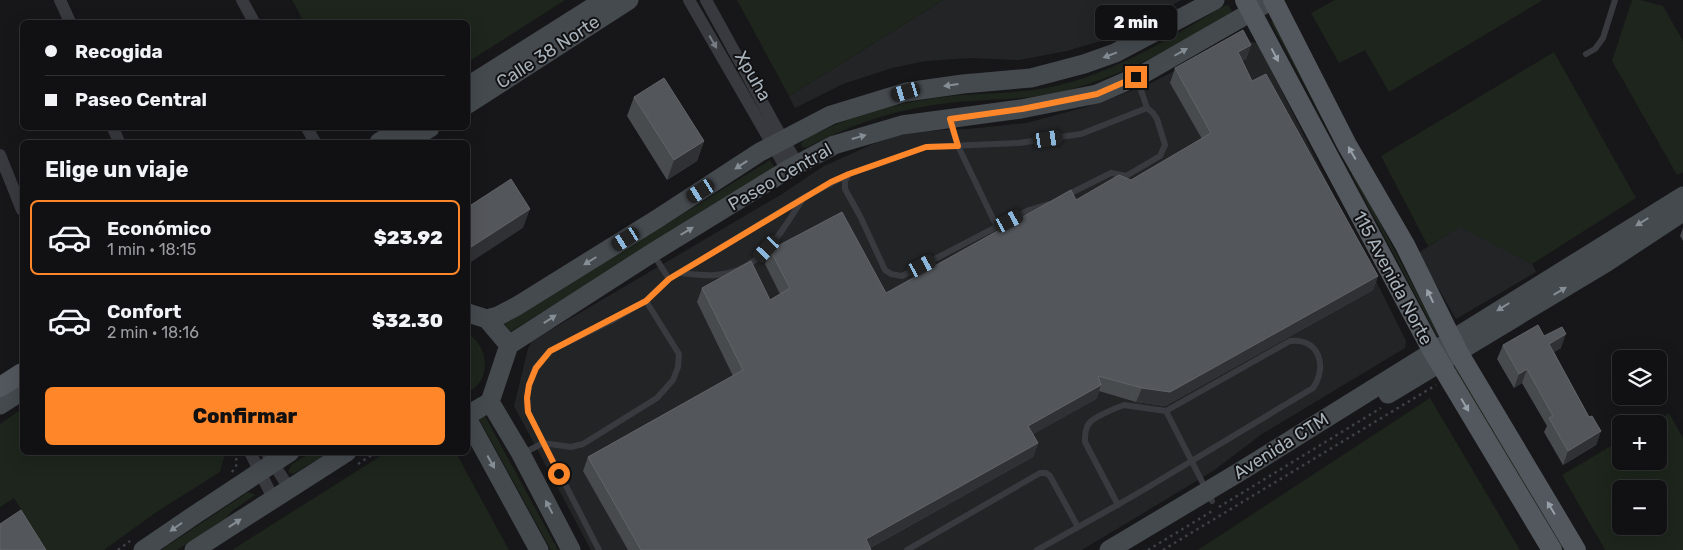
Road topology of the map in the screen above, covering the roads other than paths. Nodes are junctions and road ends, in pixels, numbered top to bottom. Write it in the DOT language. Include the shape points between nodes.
graph roads {
  1 [pos="60,0"];
  2 [pos="242,0"];
  3 [pos="604,0"];
  4 [pos="629,0"];
  5 [pos="689,0"];
  6 [pos="706,0"];
  7 [pos="1215,0"];
  8 [pos="1273,0"];
  9 [pos="1615,0"];
  10 [pos="1249,6"];
  11 [pos="69,20"];
  12 [pos="253,20"];
  13 [pos="1586,54"];
  14 [pos="1136,77"];
  15 [pos="470,85"];
  16 [pos="470,103"];
  17 [pos="1147,108"];
  18 [pos="950,119"];
  19 [pos="399,130"];
  20 [pos="427,130"];
  21 [pos="382,140"];
  22 [pos="410,140"];
  23 [pos="778,143"];
  24 [pos="958,146"];
  25 [pos="0,155"];
  26 [pos="793,167"];
  27 [pos="849,174"];
  28 [pos="1683,196"];
  29 [pos="1062,197"];
  30 [pos="804,198"];
  31 [pos="1054,201"];
  32 [pos="20,205"];
  33 [pos="1683,212"];
  34 [pos="997,227"];
  35 [pos="652,253"];
  36 [pos="679,273"];
  37 [pos="669,279"];
  38 [pos="646,301"];
  39 [pos="470,314"];
  40 [pos="487,319"];
  41 [pos="509,345"];
  42 [pos="1455,346"];
  43 [pos="1440,364"];
  44 [pos="20,374"];
  45 [pos="0,387"];
  46 [pos="20,391"];
  47 [pos="490,402"];
  48 [pos="0,405"];
  49 [pos="1166,411"];
  50 [pos="470,414"];
  51 [pos="470,424"];
  52 [pos="543,443"];
  53 [pos="521,454"];
  54 [pos="254,455"];
  55 [pos="283,455"];
  56 [pos="342,455"];
  57 [pos="1191,461"];
  58 [pos="266,463"];
  59 [pos="289,488"];
  60 [pos="1209,496"];
  61 [pos="273,498"];
  62 [pos="1118,505"];
  63 [pos="1078,527"];
  64 [pos="144,550"];
  65 [pos="194,550"];
  66 [pos="539,550"];
  67 [pos="571,550"];
  68 [pos="599,550"];
  69 [pos="907,550"];
  70 [pos="1037,550"];
  71 [pos="1109,550"];
  72 [pos="1131,550"];
  73 [pos="1552,550"];
  74 [pos="1576,550"];
  1 -- 11 [label="street"];
  2 -- 12 [label="street"];
  3 -- 15 [label="main road, Calle 38 Norte"];
  4 -- 16 [label="main road, Calle 38 Norte"];
  5 -- 23 [label="street, Xpuha, one-way"];
  6 -- 23 [label="street, Xpuha"];
  7 -- 23 [label="main road, Paseo Central, one-way" via="1115,53 1084,64 1031,78 906,92 831,115"];
  8 -- 10 [label="main road, Paseo Central"];
  42 -- 8 [label="main road, 115 Avenida Norte, one-way" via="1405,245 1347,145"];
  9 -- 13 [label="lane" via="1603,38"];
  14 -- 10 [label="main road, Paseo Central, one-way"];
  10 -- 43 [label="main road, 115 Avenida Norte, one-way"];
  14 -- 17 [label="lane"];
  14 -- 18 [label="main road, Paseo Central" via="1097,94"];
  17 -- 24 [label="lane" via="1081,134 1019,143"];
  17 -- 29 [label="lane" via="1157,119 1165,145 1160,156 1126,176 1111,172"];
  18 -- 24 [label="lane"];
  26 -- 18 [label="main road, Paseo Central, one-way" via="843,142 902,125"];
  19 -- 21 [label="main road"];
  20 -- 22 [label="main road"];
  23 -- 26 [label="street, Xpuha"];
  23 -- 40 [label="main road, Paseo Central, one-way" via="517,306"];
  24 -- 27 [label="lane" via="926,147"];
  24 -- 34 [label="lane"];
  25 -- 32 [label="street"];
  35 -- 26 [label="main road, Paseo Central, one-way"];
  27 -- 30 [label="lane"];
  27 -- 34 [label="lane" via="845,189 891,274 902,276"];
  28 -- 42 [label="main road, one-way"];
  30 -- 36 [label="lane"];
  30 -- 36 [label="lane" via="776,240 759,258 742,268 716,275"];
  31 -- 34 [label="lane"];
  42 -- 33 [label="main road, one-way" via="1607,262"];
  35 -- 37 [label="lane"];
  41 -- 35 [label="main road, Paseo Central, one-way"];
  36 -- 37 [label="lane"];
  37 -- 38 [label="lane"];
  38 -- 52 [label="lane" via="550,351 536,368 528,392 528,412"];
  38 -- 52 [label="lane" via="679,354 673,380 657,398 583,444 571,447"];
  39 -- 40 [label="main road"];
  40 -- 41 [label="main road"];
  41 -- 47 [label="main road"];
  42 -- 43 [label="main road, Avenida CTM"];
  74 -- 42 [label="main road, 115 Avenida Norte, one-way"];
  43 -- 60 [label="main road, Avenida CTM"];
  43 -- 73 [label="main road, 115 Avenida Norte, one-way"];
  44 -- 45 [label="main road"];
  46 -- 48 [label="main road"];
  47 -- 50 [label="main road"];
  47 -- 53 [label="main road"];
  49 -- 57 [label="lane"];
  49 -- 57 [label="lane" via="1290,341 1300,340 1316,352 1321,371 1313,388"];
  49 -- 62 [label="lane" via="1124,406 1090,422 1085,442"];
  51 -- 66 [label="main road, one-way"];
  52 -- 53 [label="lane"];
  52 -- 68 [label="lane"];
  67 -- 53 [label="main road, one-way"];
  54 -- 58 [label="street"];
  55 -- 58 [label="main road"];
  56 -- 59 [label="main road"];
  57 -- 60 [label="lane"];
  57 -- 62 [label="lane"];
  58 -- 59 [label="street"];
  58 -- 61 [label="street"];
  58 -- 64 [label="main road, one-way"];
  59 -- 61 [label="main road"];
  60 -- 71 [label="main road, Avenida CTM"];
  60 -- 72 [label="main road, Avenida CTM"];
  65 -- 61 [label="main road, one-way"];
  62 -- 63 [label="lane"];
  63 -- 69 [label="lane" via="1050,476 1040,473"];
  63 -- 70 [label="lane"];
}
